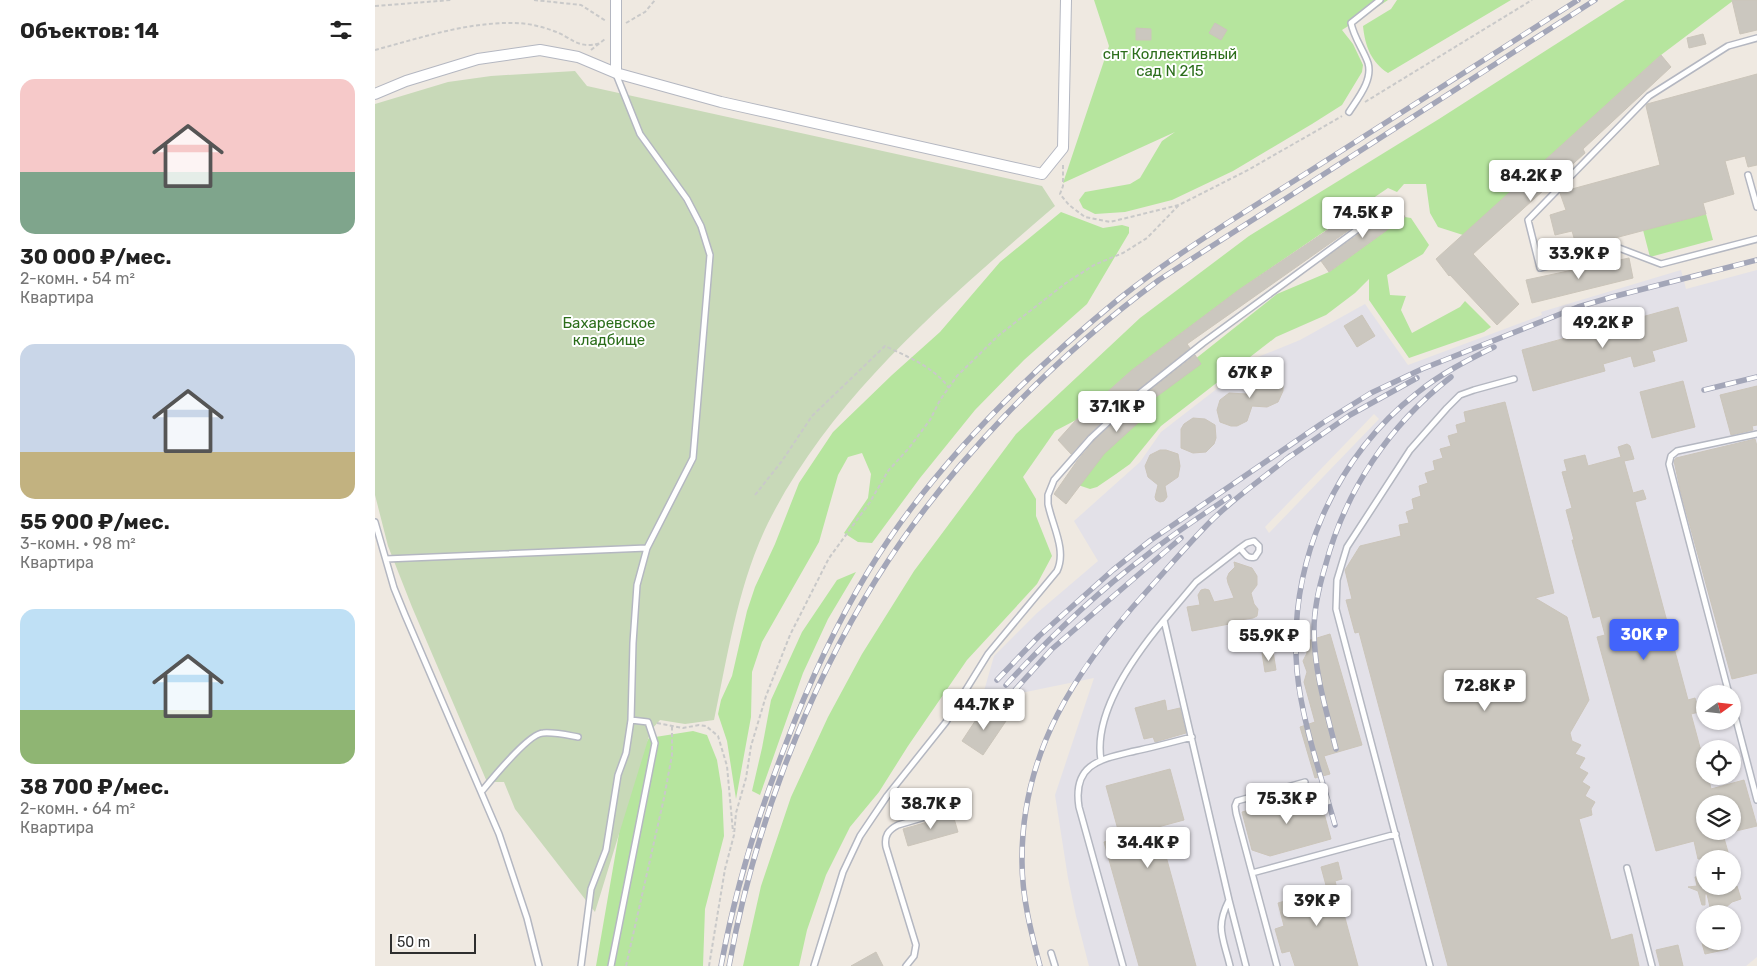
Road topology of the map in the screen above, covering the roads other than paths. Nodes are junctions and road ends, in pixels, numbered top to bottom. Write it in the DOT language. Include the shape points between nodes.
graph roads {
  1 [pos="617,0"];
  2 [pos="1066,0"];
  3 [pos="1380,0"];
  4 [pos="1757,38"];
  5 [pos="616,73"];
  6 [pos="375,94"];
  7 [pos="1349,112"];
  8 [pos="1748,175"];
  9 [pos="1388,207"];
  10 [pos="1757,207"];
  11 [pos="1757,239"];
  12 [pos="1514,379"];
  13 [pos="1757,434"];
  14 [pos="375,522"];
  15 [pos="647,548"];
  16 [pos="1240,548"];
  17 [pos="386,559"];
  18 [pos="1164,620"];
  19 [pos="1727,685"];
  20 [pos="631,720"];
  21 [pos="1739,730"];
  22 [pos="578,737"];
  23 [pos="1192,738"];
  24 [pos="1101,760"];
  25 [pos="1305,782"];
  26 [pos="482,791"];
  27 [pos="1757,799"];
  28 [pos="959,807"];
  29 [pos="1396,834"];
  30 [pos="1627,868"];
  31 [pos="1252,873"];
  32 [pos="1229,900"];
  33 [pos="1051,953"];
  34 [pos="539,966"];
  35 [pos="581,966"];
  36 [pos="611,966"];
  37 [pos="814,966"];
  38 [pos="906,966"];
  39 [pos="1055,966"];
  40 [pos="1123,966"];
  41 [pos="1230,966"];
  42 [pos="1246,966"];
  43 [pos="1277,966"];
  44 [pos="1430,966"];
  45 [pos="1652,966"];
  1 -- 5 [label="street"];
  2 -- 5 [label="street" via="1063,148 1042,174 721,102"];
  3 -- 7 [label="lane" via="1351,23 1368,63 1369,74 1361,95"];
  4 -- 11 [label="lane" via="1728,46 1649,96 1528,220 1540,268 1619,248 1661,264"];
  5 -- 6 [label="street" via="578,57 540,50 479,58"];
  5 -- 15 [label="lane" via="640,134 687,198 701,226 710,255 693,458"];
  8 -- 10 [label="lane"];
  9 -- 37 [label="lane" via="1135,397 1091,438 1054,480 1048,504 1061,555 1060,564 1052,579 988,654 946,722 887,796 860,836 843,872"];
  12 -- 29 [label="lane" via="1460,395 1410,450 1347,547 1337,580 1336,609"];
  13 -- 19 [label="lane" via="1677,451 1669,464"];
  14 -- 17 [label="lane"];
  15 -- 17 [label="lane"];
  15 -- 20 [label="lane" via="637,585"];
  16 -- 18 [label="lane" via="1197,582"];
  17 -- 26 [label="lane" via="405,615"];
  18 -- 23 [label="lane"];
  18 -- 24 [label="lane" via="1137,654 1107,710 1098,746"];
  20 -- 35 [label="lane" via="606,850 591,889"];
  20 -- 36 [label="lane" via="647,722 655,743"];
  21 -- 27 [label="lane"];
  22 -- 26 [label="lane" via="542,732 534,736"];
  23 -- 24 [label="lane"];
  23 -- 32 [label="lane"];
  24 -- 40 [label="lane" via="1083,775 1078,802"];
  25 -- 31 [label="lane" via="1237,801 1236,813"];
  26 -- 34 [label="lane" via="515,877"];
  28 -- 38 [label="lane" via="898,825 886,835 886,847 916,945 914,956"];
  29 -- 31 [label="lane"];
  29 -- 44 [label="lane"];
  30 -- 45 [label="lane"];
  31 -- 43 [label="lane"];
  32 -- 41 [label="lane" via="1220,921"];
  32 -- 42 [label="lane"];
  33 -- 39 [label="lane"];
}
